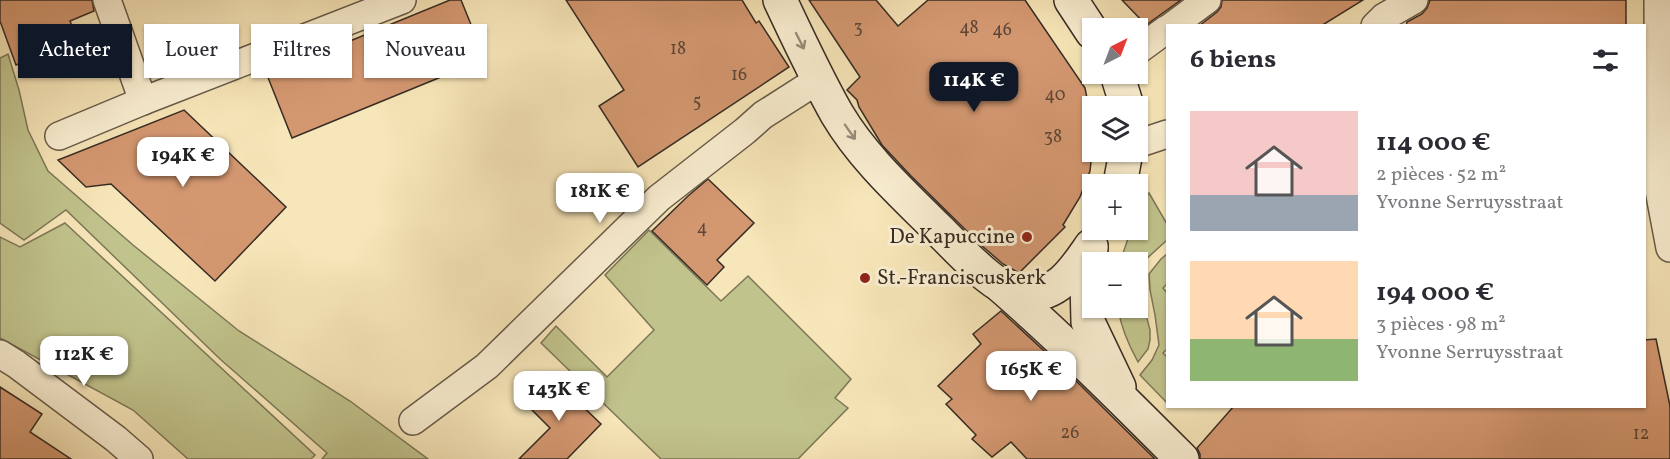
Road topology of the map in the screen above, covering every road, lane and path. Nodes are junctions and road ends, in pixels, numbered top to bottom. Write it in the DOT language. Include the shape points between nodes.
graph roads {
  1 [pos="107,0"];
  2 [pos="402,0"];
  3 [pos="780,0"];
  4 [pos="1071,0"];
  5 [pos="1207,0"];
  6 [pos="1414,0"];
  7 [pos="1658,0"];
  8 [pos="1083,18"];
  9 [pos="1175,24"];
  10 [pos="1377,24"];
  11 [pos="1166,30"];
  12 [pos="1148,43"];
  13 [pos="820,81"];
  14 [pos="142,101"];
  15 [pos="1166,134"];
  16 [pos="59,136"];
  17 [pos="1148,140"];
  18 [pos="1652,190"];
  19 [pos="1094,240"];
  20 [pos="1095,240"];
  21 [pos="1670,248"];
  22 [pos="1000,286"];
  23 [pos="0,354"];
  24 [pos="1130,407"];
  25 [pos="413,421"];
  26 [pos="139,459"];
  27 [pos="1182,459"];
  1 -- 14 [label="street"];
  2 -- 14 [label="street"];
  3 -- 13 [label="street, one-way"];
  4 -- 8 [label="street"];
  5 -- 9 [label="street"];
  6 -- 10 [label="street"];
  7 -- 18 [label="street"];
  11 -- 12 [label="street"];
  13 -- 22 [label="street, one-way" via="862,149 898,190"];
  13 -- 25 [label="street" via="763,115 659,198 487,366"];
  14 -- 16 [label="street"];
  15 -- 17 [label="street"];
  18 -- 21 [label="street"];
  19 -- 22 [label="street" via="1072,274 1044,292 1025,294"];
  20 -- 24 [label="street" via="1087,280 1088,322"];
  22 -- 24 [label="street"];
  23 -- 26 [label="street"];
  24 -- 27 [label="street"];
}
